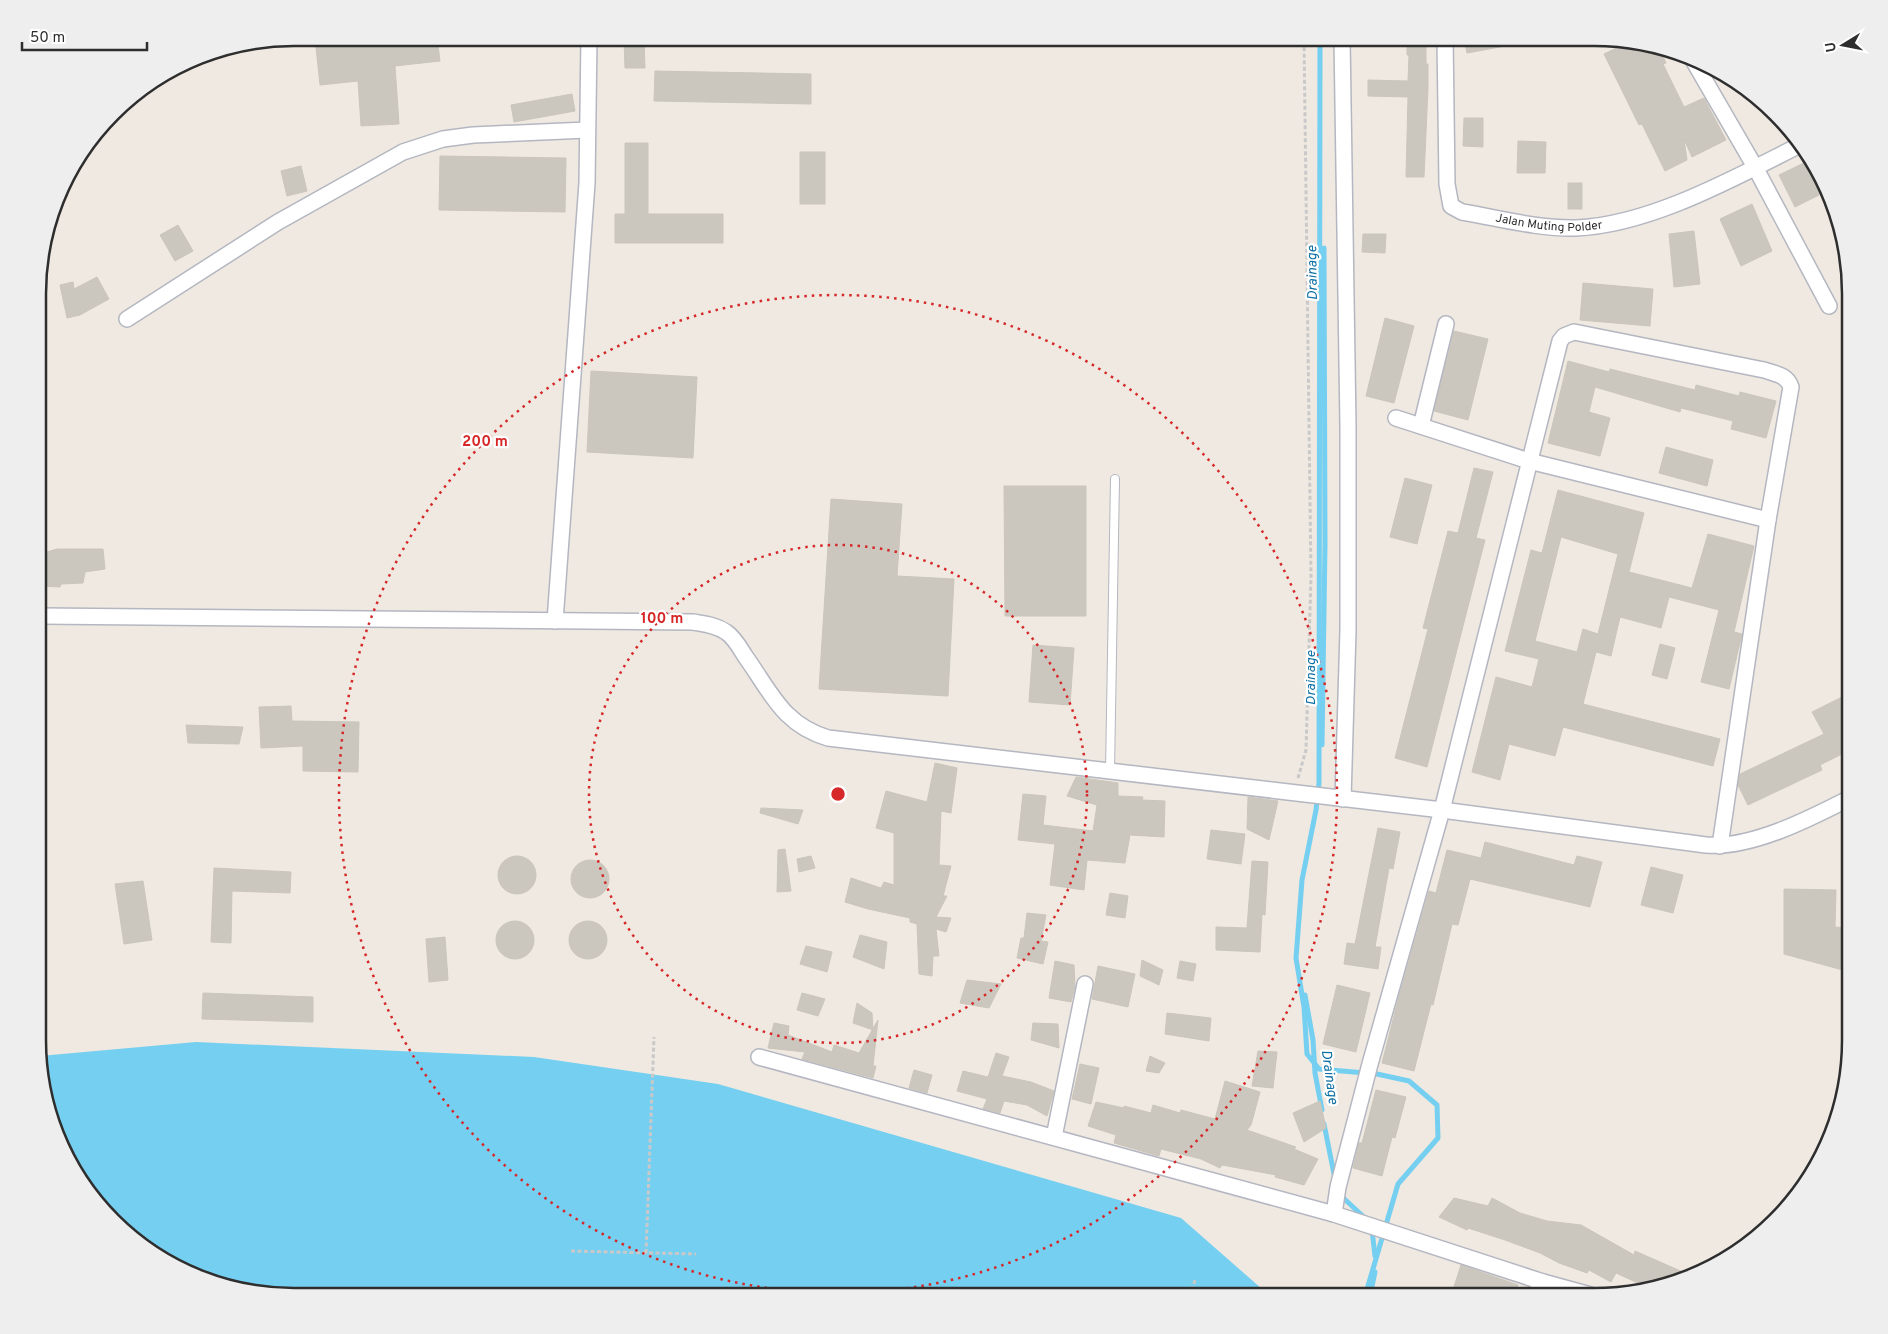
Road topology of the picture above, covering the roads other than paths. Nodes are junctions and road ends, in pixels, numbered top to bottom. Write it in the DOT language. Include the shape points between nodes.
graph roads {
  1 [pos="589,46"];
  2 [pos="1342,46"];
  3 [pos="1445,46"];
  4 [pos="1699,70"];
  5 [pos="587,130"];
  6 [pos="1793,147"];
  7 [pos="1755,167"];
  8 [pos="1829,306"];
  9 [pos="127,319"];
  10 [pos="1446,324"];
  11 [pos="1396,418"];
  12 [pos="1421,426"];
  13 [pos="1530,461"];
  14 [pos="1115,479"];
  15 [pos="1768,520"];
  16 [pos="46,616"];
  17 [pos="555,621"];
  18 [pos="1110,771"];
  19 [pos="1343,799"];
  20 [pos="1842,802"];
  21 [pos="1442,810"];
  22 [pos="1720,846"];
  23 [pos="1085,984"];
  24 [pos="759,1057"];
  25 [pos="1054,1137"];
  26 [pos="1334,1214"];
  27 [pos="1543,1282"];
  28 [pos="1539,1288"];
  29 [pos="1565,1288"];
  1 -- 5 [label="street"];
  2 -- 19 [label="street" via="1348,426 1348,630"];
  3 -- 7 [label="street, Jalan Muting Polder" via="1447,184 1450,203 1462,212 1556,228 1601,226 1668,208"];
  4 -- 7 [label="street"];
  5 -- 9 [label="street" via="474,135 403,152 278,222"];
  5 -- 17 [label="street" via="587,183"];
  6 -- 7 [label="street, Jalan Muting Polder"];
  7 -- 8 [label="street"];
  10 -- 12 [label="street"];
  11 -- 12 [label="street"];
  12 -- 13 [label="street"];
  13 -- 15 [label="street"];
  13 -- 15 [label="street" via="1560,341 1569,333 1764,370 1784,376 1791,387"];
  13 -- 21 [label="street"];
  14 -- 18 [label="lane"];
  15 -- 22 [label="street"];
  16 -- 17 [label="street"];
  17 -- 18 [label="street" via="709,624 726,632 736,642 784,713 803,728 828,738"];
  18 -- 19 [label="street"];
  19 -- 21 [label="street"];
  20 -- 22 [label="street" via="1809,819 1742,842"];
  21 -- 22 [label="street"];
  21 -- 26 [label="street" via="1370,1064"];
  23 -- 25 [label="street"];
  24 -- 25 [label="street"];
  25 -- 26 [label="street"];
  26 -- 27 [label="street"];
  27 -- 28 [label="street"];
  27 -- 29 [label="street"];
}
